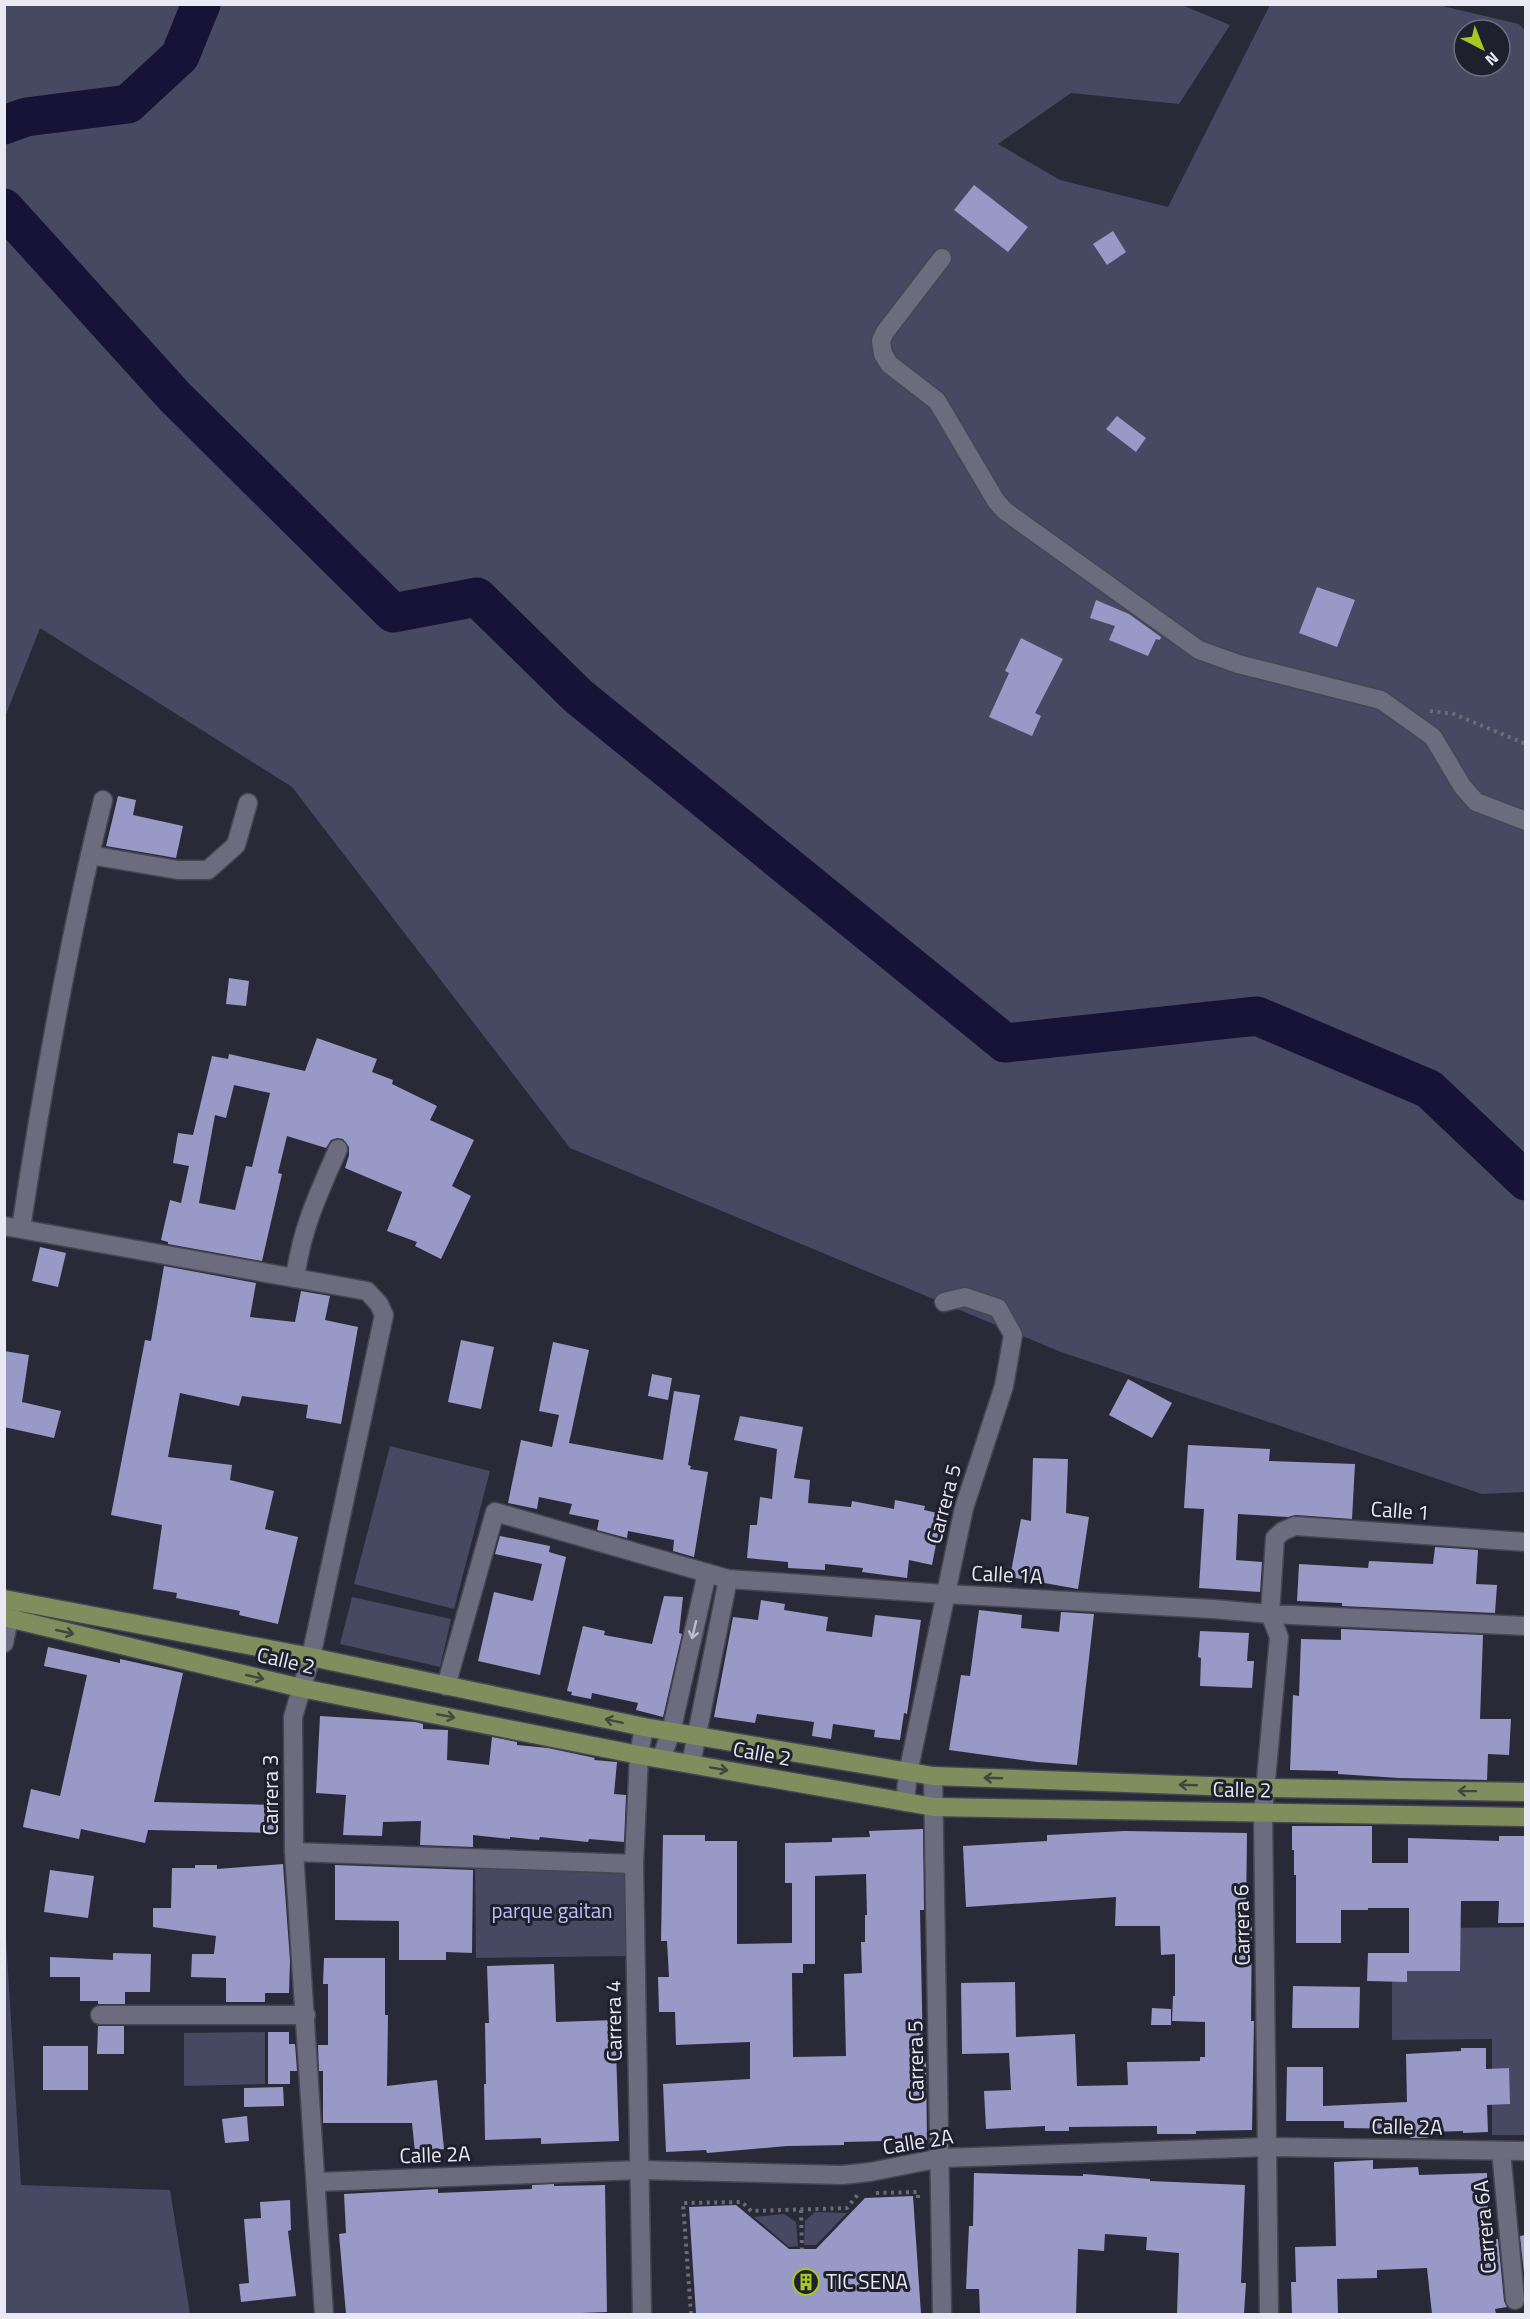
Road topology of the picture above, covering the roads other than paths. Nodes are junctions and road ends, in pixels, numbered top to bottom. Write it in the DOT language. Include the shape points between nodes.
graph roads {
  1 [pos="942,258"];
  2 [pos="103,800"];
  3 [pos="248,803"];
  4 [pos="1526,821"];
  5 [pos="90,855"];
  6 [pos="338,1149"];
  7 [pos="13,1227"];
  8 [pos="295,1278"];
  9 [pos="944,1302"];
  10 [pos="1275,1539"];
  11 [pos="1526,1542"];
  12 [pos="707,1573"];
  13 [pos="728,1579"];
  14 [pos="945,1594"];
  15 [pos="8,1609"];
  16 [pos="1270,1614"];
  17 [pos="1526,1626"];
  18 [pos="4,1644"];
  19 [pos="311,1657"];
  20 [pos="446,1686"];
  21 [pos="301,1688"];
  22 [pos="644,1727"];
  23 [pos="671,1732"];
  24 [pos="697,1736"];
  25 [pos="639,1755"];
  26 [pos="661,1759"];
  27 [pos="691,1764"];
  28 [pos="908,1773"];
  29 [pos="933,1776"];
  30 [pos="1264,1788"];
  31 [pos="1526,1792"];
  32 [pos="905,1802"];
  33 [pos="934,1808"];
  34 [pos="1263,1813"];
  35 [pos="1526,1817"];
  36 [pos="294,1852"];
  37 [pos="634,1864"];
  38 [pos="100,2015"];
  39 [pos="306,2015"];
  40 [pos="1268,2146"];
  41 [pos="1500,2151"];
  42 [pos="1526,2151"];
  43 [pos="941,2158"];
  44 [pos="639,2170"];
  45 [pos="317,2182"];
  46 [pos="1515,2300"];
  47 [pos="324,2314"];
  48 [pos="642,2314"];
  49 [pos="942,2314"];
  50 [pos="1269,2314"];
  1 -- 4 [label="street" via="885,332 881,341 883,354 889,364 937,401 1005,511 1199,650 1238,664 1381,700 1433,737 1476,802"];
  2 -- 5 [label="street"];
  3 -- 5 [label="street" via="236,845 208,870 178,870"];
  5 -- 7 [label="street"];
  6 -- 8 [label="street" via="310,1211"];
  7 -- 8 [label="street"];
  8 -- 19 [label="street, Carrera 3" via="367,1291 384,1315"];
  9 -- 14 [label="street, Carrera 5" via="965,1297 998,1308 1012,1335 1004,1386 964,1508"];
  10 -- 11 [label="street, Calle 1" via="1295,1526"];
  10 -- 16 [label="street, Carrera 6"];
  12 -- 13 [label="street, Calle 1A"];
  12 -- 20 [label="street, Calle 1A" via="495,1512"];
  12 -- 23 [label="street, one-way"];
  13 -- 14 [label="street, Calle 1A"];
  13 -- 24 [label="street"];
  14 -- 16 [label="street, Calle 1A"];
  14 -- 28 [label="street, Carrera 5"];
  15 -- 18 [label="street"];
  15 -- 19 [label="main road, Calle 2"];
  15 -- 21 [label="main road, Calle 2, one-way"];
  16 -- 17 [label="street, Calle 1A"];
  16 -- 30 [label="street, Carrera 6" via="1279,1637"];
  19 -- 20 [label="main road, Calle 2"];
  19 -- 21 [label="street, Carrera 3"];
  22 -- 20 [label="main road, Calle 2, one-way"];
  21 -- 25 [label="main road, Calle 2, one-way"];
  21 -- 36 [label="street, Carrera 3" via="293,1717"];
  22 -- 23 [label="main road, Calle 2"];
  22 -- 25 [label="street, Carrera 4"];
  23 -- 24 [label="main road, Calle 2"];
  23 -- 26 [label="street"];
  24 -- 27 [label="street"];
  24 -- 28 [label="main road, Calle 2"];
  25 -- 26 [label="main road, Calle 2"];
  25 -- 37 [label="street, Carrera 4"];
  26 -- 27 [label="main road, Calle 2"];
  27 -- 32 [label="main road, Calle 2, one-way"];
  28 -- 29 [label="main road, Calle 2"];
  28 -- 32 [label="street, Carrera 5"];
  30 -- 29 [label="main road, Calle 2, one-way"];
  29 -- 33 [label="street, Carrera 5"];
  31 -- 30 [label="main road, Calle 2, one-way"];
  30 -- 34 [label="street, Carrera 6"];
  32 -- 33 [label="main road, Calle 2"];
  33 -- 34 [label="main road, Calle 2"];
  33 -- 43 [label="street, Carrera 5"];
  34 -- 35 [label="main road, Calle 2"];
  34 -- 40 [label="street, Carrera 6"];
  36 -- 37 [label="street"];
  36 -- 39 [label="street, Carrera 3"];
  37 -- 44 [label="street, Carrera 4"];
  38 -- 39 [label="street"];
  39 -- 45 [label="street, Carrera 3"];
  40 -- 41 [label="street, Calle 2A"];
  40 -- 43 [label="street, Calle 2A"];
  40 -- 50 [label="street, Carrera 6"];
  41 -- 42 [label="street, Calle 2A"];
  41 -- 46 [label="street, Carrera 6A"];
  43 -- 44 [label="street, Calle 2A" via="842,2175"];
  43 -- 49 [label="street, Carrera 5"];
  44 -- 45 [label="street, Calle 2A"];
  44 -- 48 [label="street, Carrera 4"];
  45 -- 47 [label="street, Carrera 3"];
}
